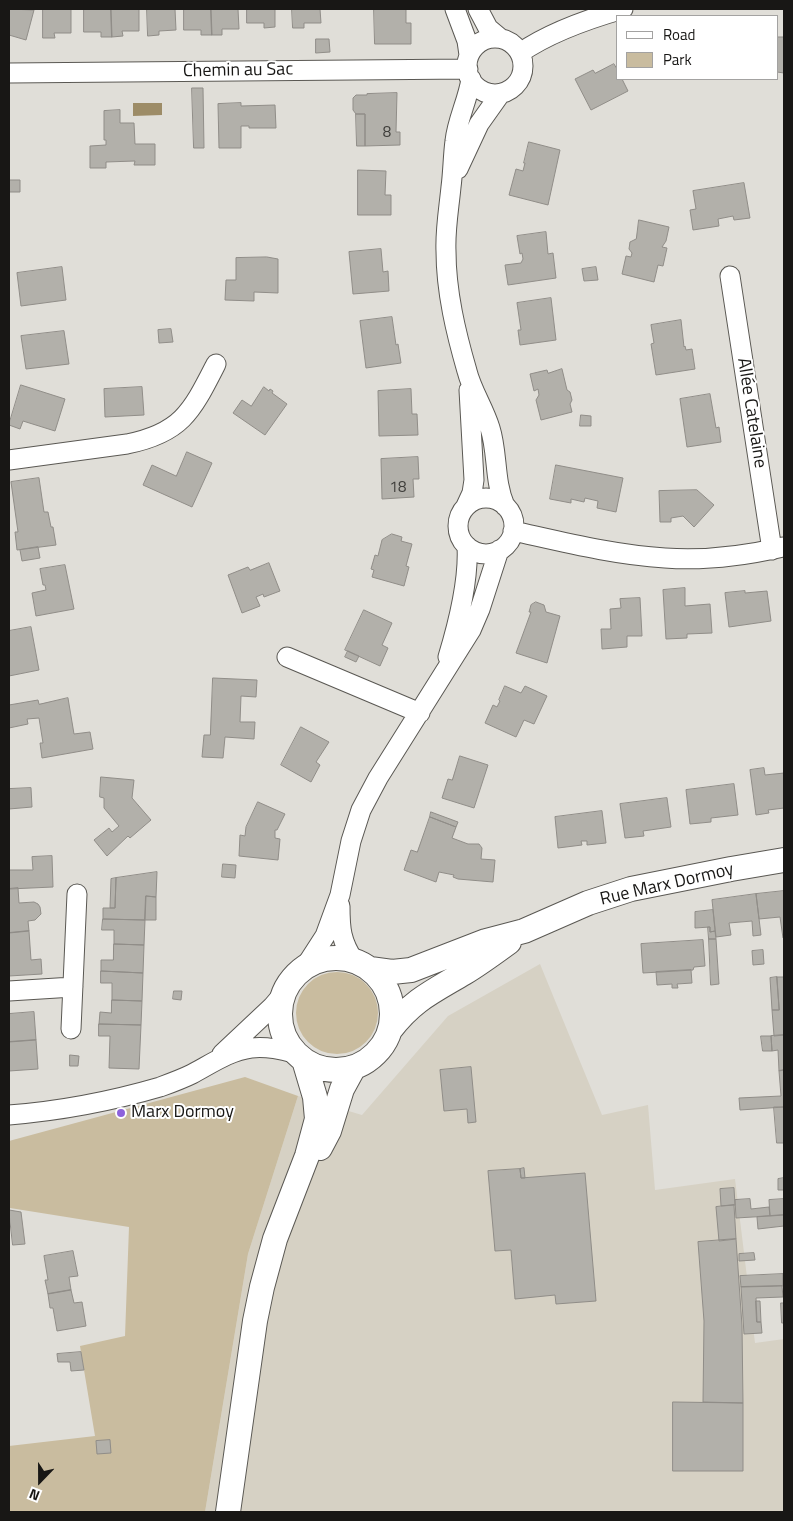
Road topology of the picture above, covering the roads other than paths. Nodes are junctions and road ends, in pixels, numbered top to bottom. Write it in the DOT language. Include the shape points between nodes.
graph roads {
  1 [pos="455,9"];
  2 [pos="478,9"];
  3 [pos="623,9"];
  4 [pos="500,38"];
  5 [pos="520,53"];
  6 [pos="469,68"];
  7 [pos="9,73"];
  8 [pos="501,93"];
  9 [pos="451,187"];
  10 [pos="730,276"];
  11 [pos="216,364"];
  12 [pos="468,374"];
  13 [pos="9,460"];
  14 [pos="466,506"];
  15 [pos="505,506"];
  16 [pos="513,531"];
  17 [pos="467,546"];
  18 [pos="778,548"];
  19 [pos="499,550"];
  20 [pos="287,657"];
  21 [pos="442,678"];
  22 [pos="420,713"];
  23 [pos="784,860"];
  24 [pos="77,894"];
  25 [pos="340,895"];
  26 [pos="524,931"];
  27 [pos="362,965"];
  28 [pos="306,967"];
  29 [pos="73,986"];
  30 [pos="9,991"];
  31 [pos="284,993"];
  32 [pos="71,1030"];
  33 [pos="390,1030"];
  34 [pos="300,1057"];
  35 [pos="216,1060"];
  36 [pos="354,1067"];
  37 [pos="9,1115"];
  38 [pos="297,1184"];
  39 [pos="228,1512"];
  1 -- 6 [label="street" via="467,41"];
  2 -- 4 [label="street" via="488,28"];
  3 -- 5 [label="street" via="564,29"];
  4 -- 5 [label="street" via="514,45"];
  4 -- 6 [label="street" via="491,38 474,47"];
  5 -- 8 [label="street" via="523,63 520,78"];
  6 -- 7 [label="street, Chemin au Sac"];
  6 -- 8 [label="street" via="477,87 490,94"];
  6 -- 9 [label="street" via="467,97 455,138"];
  8 -- 9 [label="street" via="479,124"];
  9 -- 12 [label="street" via="446,251 448,281"];
  10 -- 18 [label="street, Allée Catelaine"];
  11 -- 13 [label="street" via="187,414 163,432 127,444"];
  12 -- 14 [label="street" via="474,480"];
  12 -- 15 [label="street" via="490,426 498,488"];
  14 -- 15 [label="street" via="488,498"];
  14 -- 17 [label="street" via="458,524 461,538"];
  15 -- 16 [label="street" via="512,517"];
  16 -- 18 [label="street, Allée Catelaine" via="620,553 666,558 718,558"];
  16 -- 19 [label="street"];
  17 -- 19 [label="street" via="480,553"];
  17 -- 21 [label="street" via="467,574"];
  19 -- 21 [label="street" via="476,619"];
  20 -- 22 [label="street"];
  21 -- 22 [label="street"];
  22 -- 25 [label="street" via="361,810"];
  23 -- 26 [label="street, Rue Marx Dormoy" via="631,889 588,903"];
  24 -- 29 [label="street"];
  25 -- 27 [label="street" via="341,934 346,950"];
  25 -- 28 [label="street" via="324,936"];
  26 -- 27 [label="street, Rue Marx Dormoy" via="486,941 411,970 392,972"];
  26 -- 33 [label="street, Rue Marx Dormoy" via="476,966 415,1002"];
  27 -- 28 [label="street" via="329,958"];
  27 -- 33 [label="street" via="382,981 389,996"];
  28 -- 31 [label="street" via="293,978"];
  29 -- 30 [label="street"];
  29 -- 32 [label="street"];
  31 -- 34 [label="street" via="280,1020 286,1038"];
  31 -- 35 [label="street"];
  33 -- 36 [label="street" via="378,1051"];
  34 -- 35 [label="street" via="276,1049 253,1048"];
  34 -- 36 [label="street" via="328,1069"];
  34 -- 38 [label="street" via="315,1097 317,1119"];
  35 -- 37 [label="street" via="183,1078 150,1089 73,1106"];
  36 -- 38 [label="street" via="338,1098 329,1131"];
  38 -- 39 [label="street" via="275,1239 262,1287"];
}
